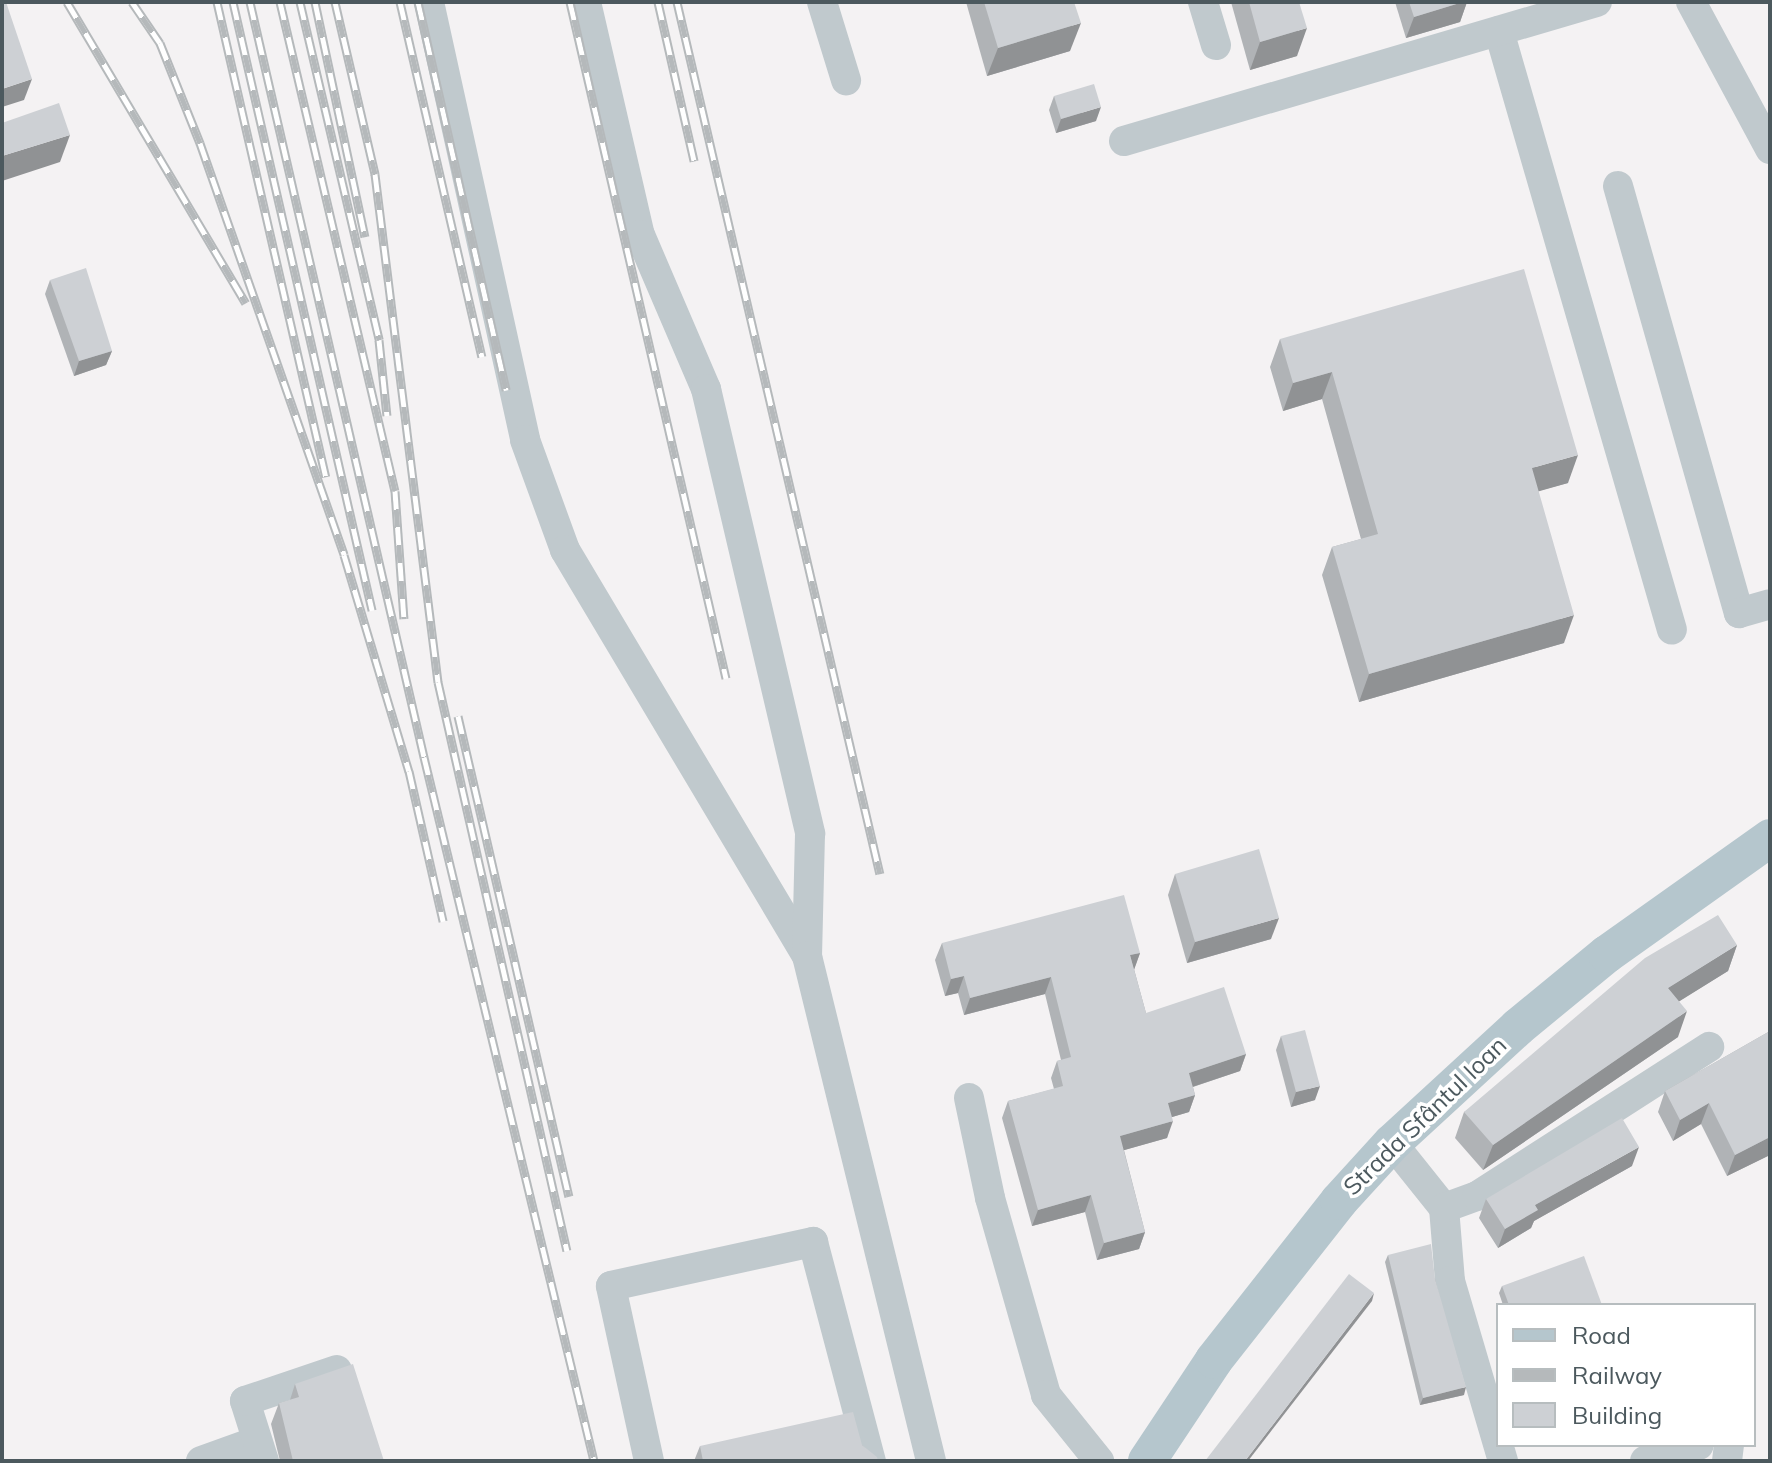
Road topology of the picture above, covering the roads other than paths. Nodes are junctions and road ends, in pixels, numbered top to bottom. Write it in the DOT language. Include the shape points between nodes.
graph roads {
  1 [pos="429,2"];
  2 [pos="586,2"];
  3 [pos="822,2"];
  4 [pos="1203,2"];
  5 [pos="1597,2"];
  6 [pos="1691,2"];
  7 [pos="1499,31"];
  8 [pos="1216,45"];
  9 [pos="846,80"];
  10 [pos="1124,141"];
  11 [pos="1770,149"];
  12 [pos="1618,186"];
  13 [pos="1770,604"];
  14 [pos="1672,630"];
  15 [pos="1770,838"];
  16 [pos="807,956"];
  17 [pos="1709,1047"];
  18 [pos="969,1098"];
  19 [pos="1392,1143"];
  20 [pos="1444,1208"];
  21 [pos="337,1370"];
  22 [pos="1496,1413"];
  23 [pos="1692,1447"];
  24 [pos="260,1451"];
  25 [pos="201,1461"];
  26 [pos="649,1461"];
  27 [pos="871,1461"];
  28 [pos="931,1461"];
  29 [pos="1099,1461"];
  30 [pos="1147,1461"];
  31 [pos="1645,1461"];
  1 -- 16 [label="street" via="525,440 565,550"];
  2 -- 16 [label="street" via="640,235 706,389 810,834"];
  3 -- 9 [label="street"];
  4 -- 8 [label="street"];
  5 -- 7 [label="street"];
  6 -- 11 [label="street"];
  7 -- 10 [label="street"];
  7 -- 14 [label="street"];
  12 -- 13 [label="street" via="1739,613"];
  15 -- 19 [label="main road, Strada Sfântul Ioan" via="1678,899 1596,963"];
  16 -- 28 [label="street"];
  17 -- 20 [label="street" via="1477,1196"];
  18 -- 29 [label="street" via="990,1198 1046,1395"];
  19 -- 20 [label="street"];
  19 -- 30 [label="main road, Strada Sfântul Ioan" via="1339,1201 1214,1360"];
  20 -- 22 [label="street" via="1450,1281"];
  21 -- 24 [label="street" via="245,1401"];
  23 -- 31 [label="street"];
  24 -- 25 [label="street"];
  26 -- 27 [label="street" via="611,1286 813,1242"];
}
